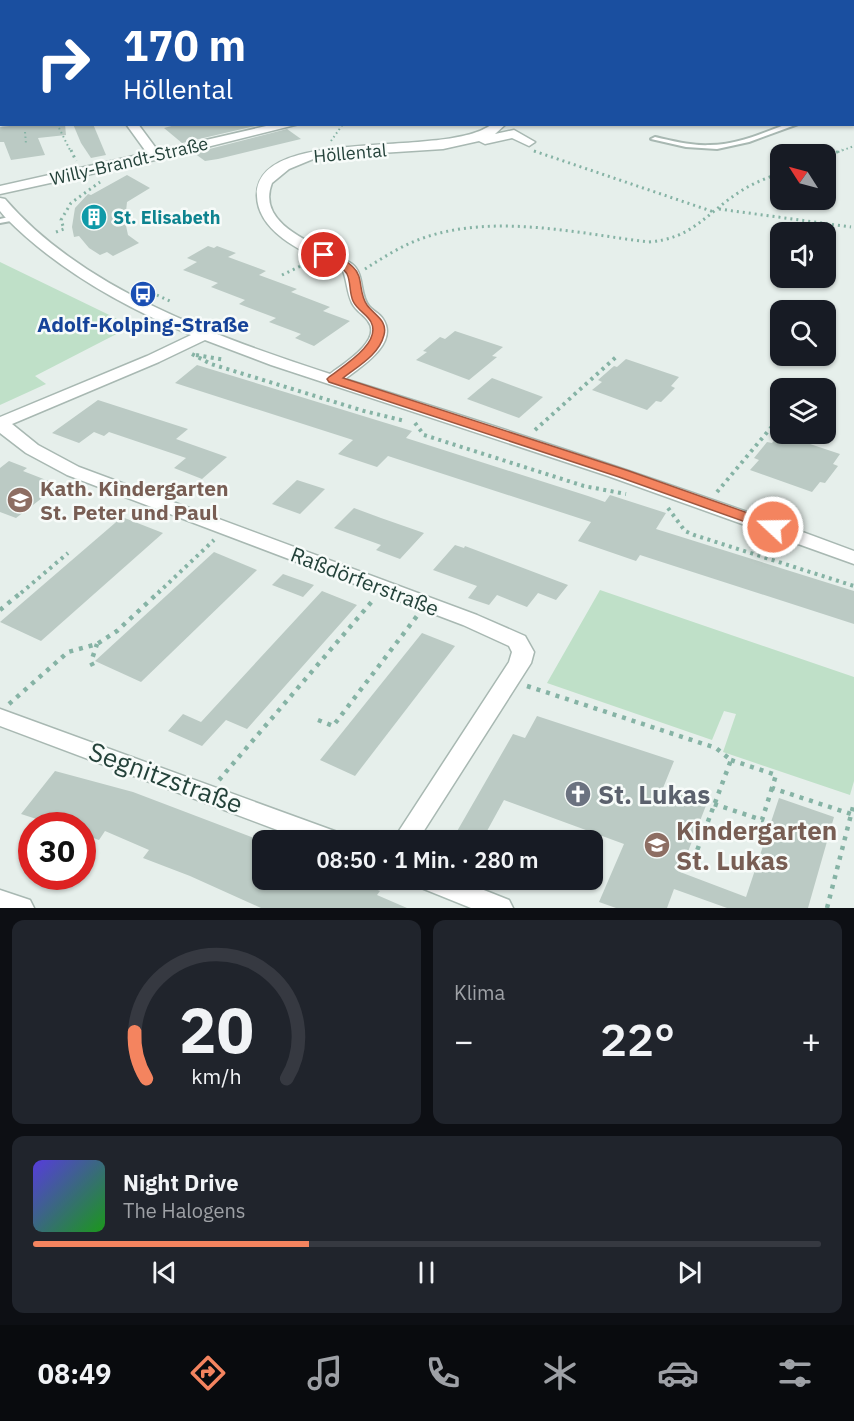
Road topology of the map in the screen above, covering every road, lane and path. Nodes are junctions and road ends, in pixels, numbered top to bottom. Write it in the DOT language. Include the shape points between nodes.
graph roads {
  1 [pos="58,126"];
  2 [pos="133,126"];
  3 [pos="283,126"];
  4 [pos="498,126"];
  5 [pos="789,126"];
  6 [pos="25,132"];
  7 [pos="656,139"];
  8 [pos="465,142"];
  9 [pos="26,144"];
  10 [pos="528,146"];
  11 [pos="854,146"];
  12 [pos="836,153"];
  13 [pos="155,156"];
  14 [pos="80,166"];
  15 [pos="770,178"];
  16 [pos="106,179"];
  17 [pos="0,190"];
  18 [pos="0,202"];
  19 [pos="718,209"];
  20 [pos="714,212"];
  21 [pos="7,220"];
  22 [pos="851,227"];
  23 [pos="51,228"];
  24 [pos="56,232"];
  25 [pos="63,238"];
  26 [pos="305,264"];
  27 [pos="282,275"];
  28 [pos="354,275"];
  29 [pos="138,286"];
  30 [pos="179,306"];
  31 [pos="203,334"];
  32 [pos="192,354"];
  33 [pos="616,357"];
  34 [pos="225,360"];
  35 [pos="334,379"];
  36 [pos="364,411"];
  37 [pos="0,424"];
  38 [pos="524,426"];
  39 [pos="770,429"];
  40 [pos="535,430"];
  41 [pos="546,434"];
  42 [pos="707,488"];
  43 [pos="717,492"];
  44 [pos="631,495"];
  45 [pos="728,496"];
  46 [pos="659,503"];
  47 [pos="225,530"];
  48 [pos="68,553"];
  49 [pos="854,558"];
  50 [pos="854,586"];
  51 [pos="384,588"];
  52 [pos="426,604"];
  53 [pos="0,610"];
  54 [pos="97,644"];
  55 [pos="93,666"];
  56 [pos="510,680"];
  57 [pos="4,711"];
  58 [pos="318,720"];
  59 [pos="731,760"];
  60 [pos="772,788"];
  61 [pos="209,793"];
  62 [pos="854,803"];
  63 [pos="714,804"];
  64 [pos="851,814"];
  65 [pos="305,830"];
  66 [pos="412,830"];
  67 [pos="689,872"];
  68 [pos="455,890"];
  69 [pos="0,901"];
  70 [pos="21,908"];
  71 [pos="500,908"];
  72 [pos="827,908"];
  1 -- 14 [label="path"];
  2 -- 13 [label="street"];
  3 -- 13 [label="street, Willy-Brandt-Straße"];
  4 -- 8 [label="street, Höllental"];
  5 -- 7 [label="lane" via="716,147"];
  6 -- 9 [label="path"];
  8 -- 10 [label="street, Höllental" via="514,134"];
  8 -- 28 [label="street, Höllental" via="317,153 290,163 267,181 262,201 277,228"];
  10 -- 20 [label="path"];
  11 -- 12 [label="path"];
  13 -- 17 [label="street, Willy-Brandt-Straße"];
  15 -- 19 [label="path" via="741,191"];
  16 -- 24 [label="path" via="71,203 61,220 64,229"];
  18 -- 21 [label="street"];
  19 -- 20 [label="path"];
  19 -- 22 [label="path"];
  20 -- 28 [label="path" via="690,232 661,242 501,227 454,230 426,237"];
  21 -- 31 [label="street" via="131,300"];
  23 -- 24 [label="path"];
  24 -- 25 [label="path"];
  26 -- 27 [label="path"];
  28 -- 35 [label="street" via="355,291 362,307 377,321 379,334 371,350"];
  29 -- 30 [label="path"];
  31 -- 35 [label="street"];
  31 -- 37 [label="street"];
  32 -- 34 [label="path"];
  33 -- 40 [label="path"];
  35 -- 49 [label="street" via="633,477"];
  36 -- 44 [label="path" via="413,422 424,435 584,486"];
  37 -- 47 [label="street, Raßdörferstraße" via="32,449 73,471"];
  38 -- 40 [label="path"];
  39 -- 43 [label="path"];
  40 -- 41 [label="path"];
  42 -- 43 [label="path"];
  43 -- 45 [label="path"];
  46 -- 50 [label="path" via="685,531 694,535"];
  47 -- 51 [label="street, Raßdörferstraße"];
  47 -- 54 [label="path" via="125,624"];
  48 -- 53 [label="path"];
  51 -- 52 [label="street, Raßdörferstraße"];
  51 -- 61 [label="path"];
  52 -- 56 [label="street, Raßdörferstraße" via="517,641 523,652"];
  52 -- 58 [label="path" via="333,726"];
  54 -- 55 [label="path"];
  54 -- 57 [label="path" via="68,652"];
  56 -- 59 [label="path" via="716,748"];
  56 -- 66 [label="street, Raßdörferstraße"];
  57 -- 61 [label="street, Segnitzstraße"];
  59 -- 60 [label="path" via="776,775"];
  59 -- 63 [label="path"];
  60 -- 63 [label="path" via="762,820"];
  60 -- 64 [label="path"];
  61 -- 65 [label="street, Segnitzstraße"];
  62 -- 64 [label="path"];
  63 -- 67 [label="path"];
  64 -- 72 [label="path"];
  68 -- 71 [label="street"];
  69 -- 70 [label="street"];
}
